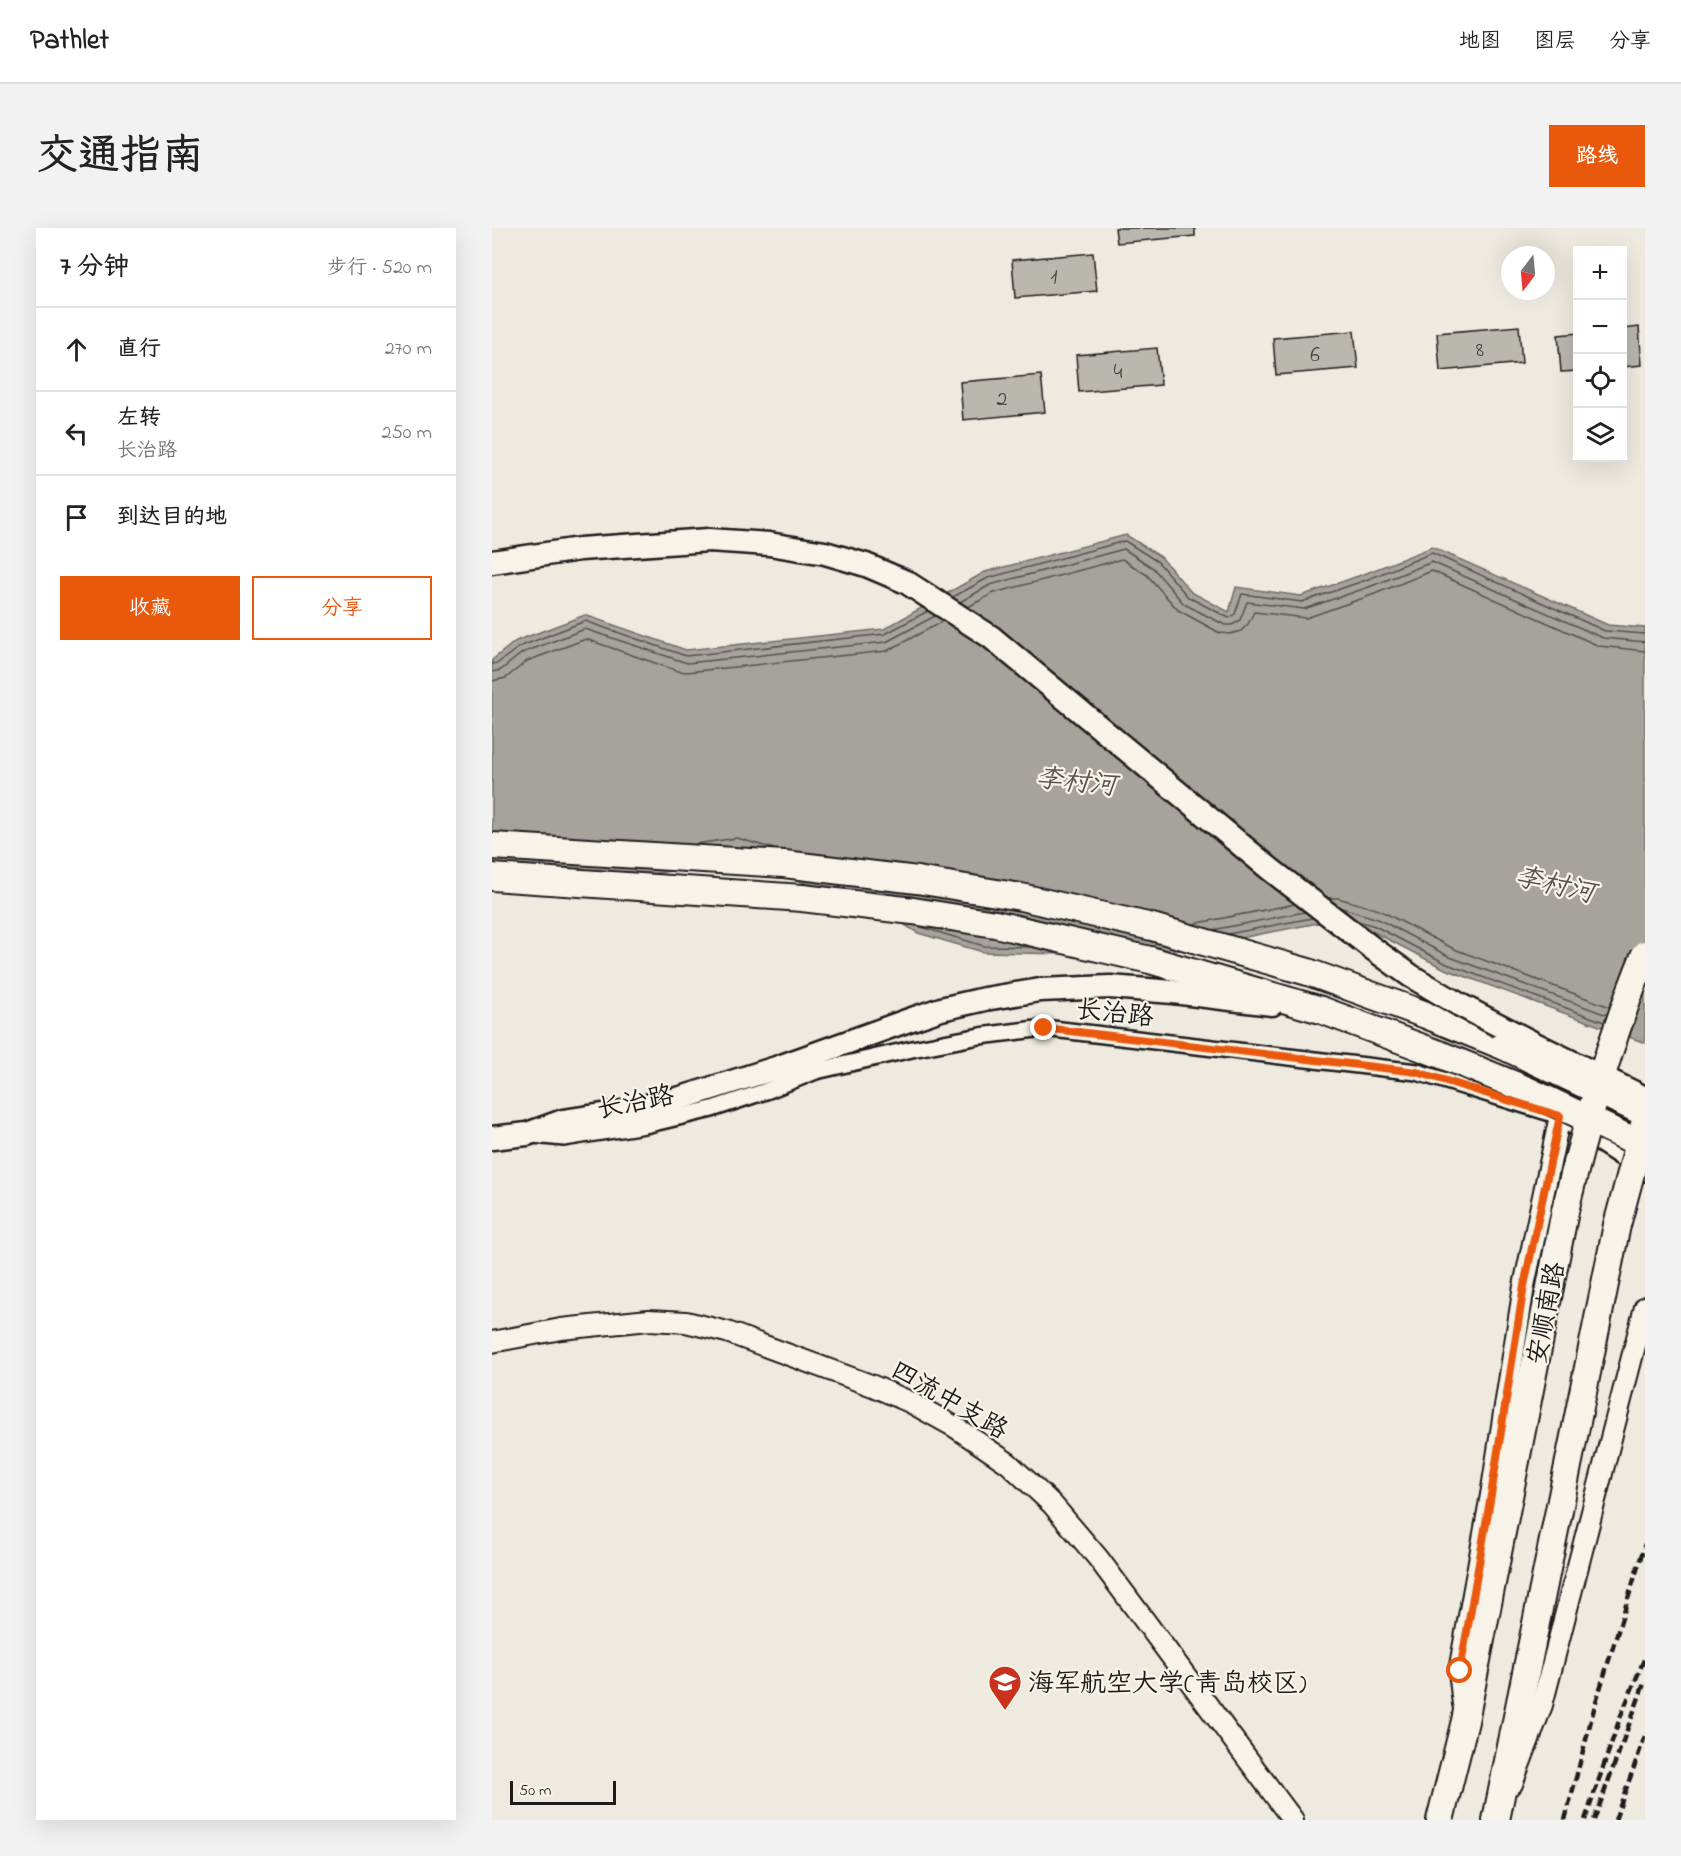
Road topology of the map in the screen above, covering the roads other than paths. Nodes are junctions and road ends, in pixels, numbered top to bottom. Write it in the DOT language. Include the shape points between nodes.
graph roads {
  1 [pos="492,562"];
  2 [pos="492,846"];
  3 [pos="492,877"];
  4 [pos="1645,954"];
  5 [pos="1321,1010"];
  6 [pos="1645,1098"];
  7 [pos="1645,1113"];
  8 [pos="1560,1116"];
  9 [pos="1645,1121"];
  10 [pos="527,1134"];
  11 [pos="492,1138"];
  12 [pos="1645,1146"];
  13 [pos="1645,1173"];
  14 [pos="1645,1307"];
  15 [pos="492,1342"];
  16 [pos="1465,1721"];
  17 [pos="1293,1820"];
  18 [pos="1440,1820"];
  19 [pos="1497,1820"];
  1 -- 6 [label="main road, bridge" via="580,549 709,540 769,544 825,554 906,582 992,637 1270,870 1411,976"];
  2 -- 7 [label="main road, bridge" via="795,865 1021,897 1142,925 1308,972 1426,1015 1503,1046"];
  3 -- 5 [label="main road" via="802,898 936,914 1150,960"];
  4 -- 16 [label="main road, 安顺南路, bridge" via="1604,1065 1565,1211"];
  5 -- 10 [label="main road" via="1110,987 1040,990 941,1009 681,1098 562,1121"];
  5 -- 12 [label="main road, bridge" via="1516,1086"];
  8 -- 10 [label="street, 长治路" via="1417,1072 1044,1028 957,1040 816,1071 712,1109 645,1125 564,1138"];
  8 -- 13 [label="street, 长治路"];
  8 -- 16 [label="street" via="1524,1286 1460,1671"];
  9 -- 19 [label="main road, 安顺南路, bridge" via="1617,1225"];
  10 -- 11 [label="main road"];
  14 -- 19 [label="street" via="1542,1705"];
  15 -- 17 [label="street, 四流中支路" via="561,1329 649,1320 686,1322 727,1332 873,1386 955,1427 1008,1463 1052,1504 1098,1558"];
  16 -- 18 [label="main road, 安顺南路"];
}
